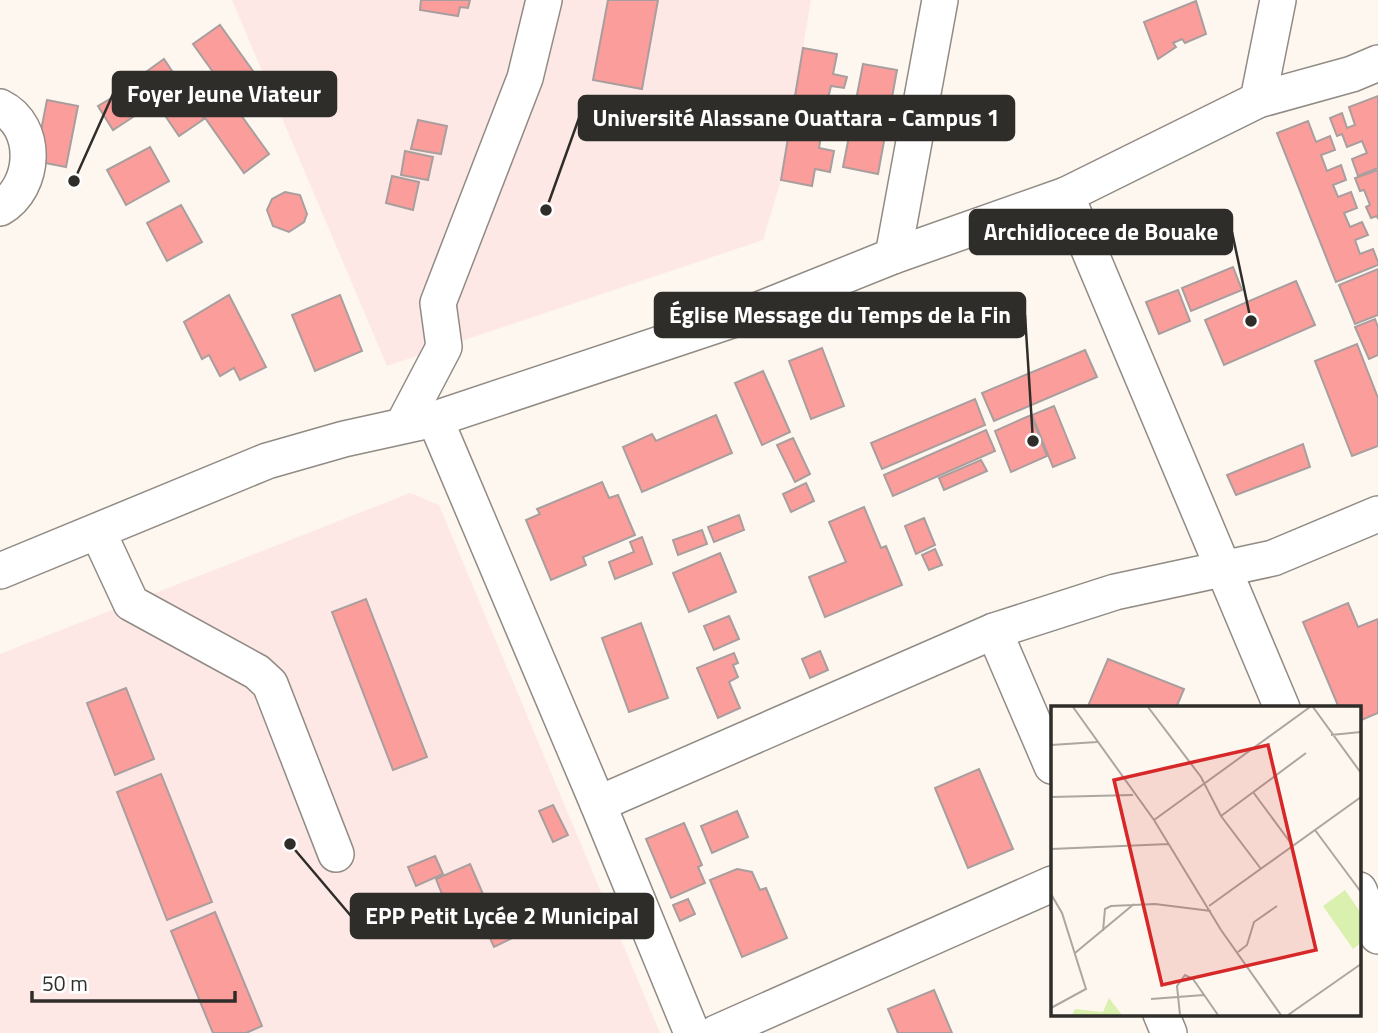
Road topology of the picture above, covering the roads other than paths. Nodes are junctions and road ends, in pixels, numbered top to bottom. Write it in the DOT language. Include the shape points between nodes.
graph roads {
  1 [pos="544,0"];
  2 [pos="940,0"];
  3 [pos="1278,0"];
  4 [pos="1378,63"];
  5 [pos="1258,100"];
  6 [pos="0,107"];
  7 [pos="1066,195"];
  8 [pos="0,208"];
  9 [pos="893,256"];
  10 [pos="419,422"];
  11 [pos="1378,514"];
  12 [pos="98,532"];
  13 [pos="1224,568"];
  14 [pos="0,571"];
  15 [pos="994,631"];
  16 [pos="1281,706"];
  17 [pos="1051,763"];
  18 [pos="598,804"];
  19 [pos="336,853"];
  20 [pos="1051,884"];
  21 [pos="1360,892"];
  22 [pos="1378,936"];
  23 [pos="1162,1016"];
  24 [pos="691,1033"];
  25 [pos="716,1033"];
  26 [pos="1169,1033"];
  1 -- 10 [label="street" via="525,78 438,303 444,346"];
  2 -- 9 [label="street"];
  3 -- 5 [label="street"];
  4 -- 5 [label="street"];
  5 -- 7 [label="street"];
  6 -- 8 [label="street" via="13,114 26,136 28,166 20,192"];
  7 -- 9 [label="street"];
  7 -- 13 [label="street"];
  9 -- 10 [label="street" via="741,317"];
  10 -- 12 [label="street" via="267,461"];
  10 -- 18 [label="street"];
  11 -- 13 [label="street" via="1273,558"];
  12 -- 14 [label="street"];
  12 -- 19 [label="street" via="131,603 257,672 270,684"];
  13 -- 15 [label="street" via="1115,592"];
  13 -- 16 [label="street"];
  15 -- 17 [label="street"];
  15 -- 18 [label="street"];
  18 -- 24 [label="street"];
  20 -- 25 [label="street"];
  21 -- 22 [label="street"];
  23 -- 26 [label="street"];
}
